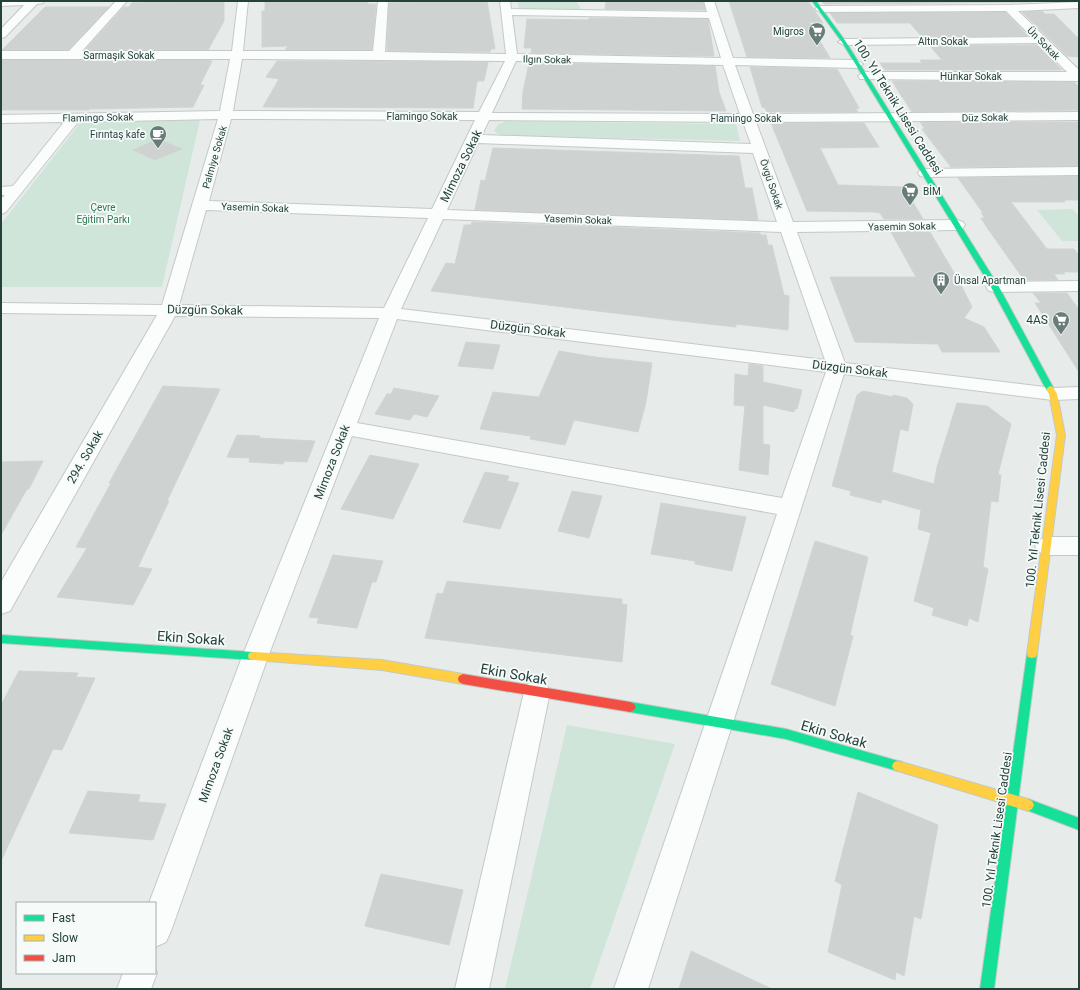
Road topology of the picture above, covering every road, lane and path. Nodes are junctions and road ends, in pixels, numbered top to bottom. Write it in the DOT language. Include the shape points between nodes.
graph roads {
  1 [pos="34,1"];
  2 [pos="40,1"];
  3 [pos="122,1"];
  4 [pos="243,1"];
  5 [pos="383,1"];
  6 [pos="584,1"];
  7 [pos="1,3"];
  8 [pos="1051,4"];
  9 [pos="817,5"];
  10 [pos="1079,5"];
  11 [pos="505,6"];
  12 [pos="712,8"];
  13 [pos="1009,8"];
  14 [pos="591,13"];
  15 [pos="1,35"];
  16 [pos="1041,40"];
  17 [pos="844,42"];
  18 [pos="73,54"];
  19 [pos="1,55"];
  20 [pos="238,55"];
  21 [pos="379,55"];
  22 [pos="512,58"];
  23 [pos="1063,61"];
  24 [pos="1079,61"];
  25 [pos="728,62"];
  26 [pos="856,64"];
  27 [pos="864,76"];
  28 [pos="1078,76"];
  29 [pos="226,115"];
  30 [pos="1079,116"];
  31 [pos="484,117"];
  32 [pos="74,118"];
  33 [pos="748,118"];
  34 [pos="891,118"];
  35 [pos="1,119"];
  36 [pos="474,139"];
  37 [pos="760,149"];
  38 [pos="1079,171"];
  39 [pos="925,173"];
  40 [pos="1,190"];
  41 [pos="17,190"];
  42 [pos="200,205"];
  43 [pos="1,209"];
  44 [pos="437,214"];
  45 [pos="957,225"];
  46 [pos="786,227"];
  47 [pos="1079,286"];
  48 [pos="995,287"];
  49 [pos="1,308"];
  50 [pos="169,310"];
  51 [pos="390,312"];
  52 [pos="837,367"];
  53 [pos="1079,393"];
  54 [pos="1053,394"];
  55 [pos="345,428"];
  56 [pos="791,508"];
  57 [pos="1047,546"];
  58 [pos="1079,546"];
  59 [pos="1,604"];
  60 [pos="1,639"];
  61 [pos="255,657"];
  62 [pos="537,692"];
  63 [pos="720,723"];
  64 [pos="1013,799"];
  65 [pos="1079,824"];
  66 [pos="156,928"];
  67 [pos="140,974"];
  68 [pos="134,989"];
  69 [pos="472,989"];
  70 [pos="631,989"];
  71 [pos="987,989"];
  1 -- 2 [label="street"];
  1 -- 7 [label="street"];
  1 -- 15 [label="street"];
  3 -- 18 [label="street"];
  4 -- 20 [label="street, Palmiye Sokak"];
  5 -- 21 [label="street"];
  6 -- 14 [label="street"];
  8 -- 10 [label="street"];
  8 -- 13 [label="street"];
  9 -- 13 [label="street"];
  9 -- 17 [label="main road, 100. Yıl Teknik Lisesi Caddesi"];
  11 -- 14 [label="street"];
  11 -- 22 [label="street"];
  12 -- 14 [label="street"];
  12 -- 25 [label="street, Övgü Sokak"];
  13 -- 16 [label="street, Ün Sokak"];
  16 -- 17 [label="street, Altın Sokak"];
  16 -- 23 [label="street, Ün Sokak"];
  17 -- 26 [label="main road, 100. Yıl Teknik Lisesi Caddesi"];
  18 -- 19 [label="street, Sarmaşık Sokak"];
  18 -- 20 [label="street, Sarmaşık Sokak"];
  20 -- 21 [label="street, Ilgın Sokak"];
  20 -- 29 [label="street, Palmiye Sokak"];
  21 -- 22 [label="street, Ilgın Sokak"];
  22 -- 25 [label="street, Ilgın Sokak"];
  22 -- 31 [label="street, Mimoza Sokak"];
  23 -- 24 [label="street"];
  23 -- 28 [label="street, Ün Sokak"];
  25 -- 26 [label="street, Ilgın Sokak"];
  25 -- 33 [label="street, Övgü Sokak"];
  26 -- 27 [label="main road, 100. Yıl Teknik Lisesi Caddesi"];
  27 -- 28 [label="street, Hünkar Sokak"];
  27 -- 34 [label="main road, 100. Yıl Teknik Lisesi Caddesi"];
  29 -- 31 [label="street, Flamingo Sokak"];
  29 -- 32 [label="street, Flamingo Sokak"];
  29 -- 42 [label="street, Palmiye Sokak"];
  30 -- 34 [label="street, Düz Sokak"];
  31 -- 33 [label="street, Flamingo Sokak"];
  31 -- 36 [label="street, Mimoza Sokak"];
  32 -- 35 [label="street, Flamingo Sokak"];
  32 -- 41 [label="street"];
  33 -- 34 [label="street, Flamingo Sokak"];
  33 -- 37 [label="street, Övgü Sokak"];
  34 -- 39 [label="main road, 100. Yıl Teknik Lisesi Caddesi"];
  36 -- 37 [label="street"];
  36 -- 44 [label="street, Mimoza Sokak"];
  37 -- 46 [label="street, Övgü Sokak"];
  38 -- 39 [label="street"];
  39 -- 45 [label="main road, 100. Yıl Teknik Lisesi Caddesi"];
  40 -- 41 [label="street"];
  41 -- 43 [label="street"];
  42 -- 44 [label="street, Yasemin Sokak"];
  42 -- 50 [label="street, Palmiye Sokak"];
  44 -- 46 [label="street, Yasemin Sokak"];
  44 -- 51 [label="street, Mimoza Sokak"];
  45 -- 46 [label="street, Yasemin Sokak"];
  45 -- 48 [label="main road, 100. Yıl Teknik Lisesi Caddesi"];
  46 -- 52 [label="street, Övgü Sokak"];
  47 -- 48 [label="street"];
  48 -- 54 [label="main road, 100. Yıl Teknik Lisesi Caddesi"];
  49 -- 50 [label="street, Düzgün Sokak"];
  50 -- 51 [label="street, Düzgün Sokak"];
  50 -- 59 [label="street, 294. Sokak"];
  51 -- 52 [label="street, Düzgün Sokak"];
  51 -- 55 [label="street, Mimoza Sokak"];
  52 -- 54 [label="street, Düzgün Sokak"];
  52 -- 56 [label="street"];
  53 -- 54 [label="street, Düzgün Sokak"];
  54 -- 57 [label="main road, 100. Yıl Teknik Lisesi Caddesi" via="1061,435"];
  55 -- 56 [label="street"];
  55 -- 61 [label="street, Mimoza Sokak"];
  56 -- 63 [label="street"];
  57 -- 58 [label="street"];
  57 -- 64 [label="main road, 100. Yıl Teknik Lisesi Caddesi"];
  60 -- 61 [label="main road, Ekin Sokak"];
  61 -- 62 [label="main road, Ekin Sokak" via="382,665"];
  61 -- 66 [label="street, Mimoza Sokak"];
  62 -- 63 [label="main road, Ekin Sokak"];
  62 -- 69 [label="street"];
  63 -- 64 [label="main road, Ekin Sokak" via="786,734"];
  63 -- 70 [label="street"];
  64 -- 65 [label="main road, Ekin Sokak"];
  64 -- 71 [label="main road, 100. Yıl Teknik Lisesi Caddesi"];
  67 -- 68 [label="street"];
}
